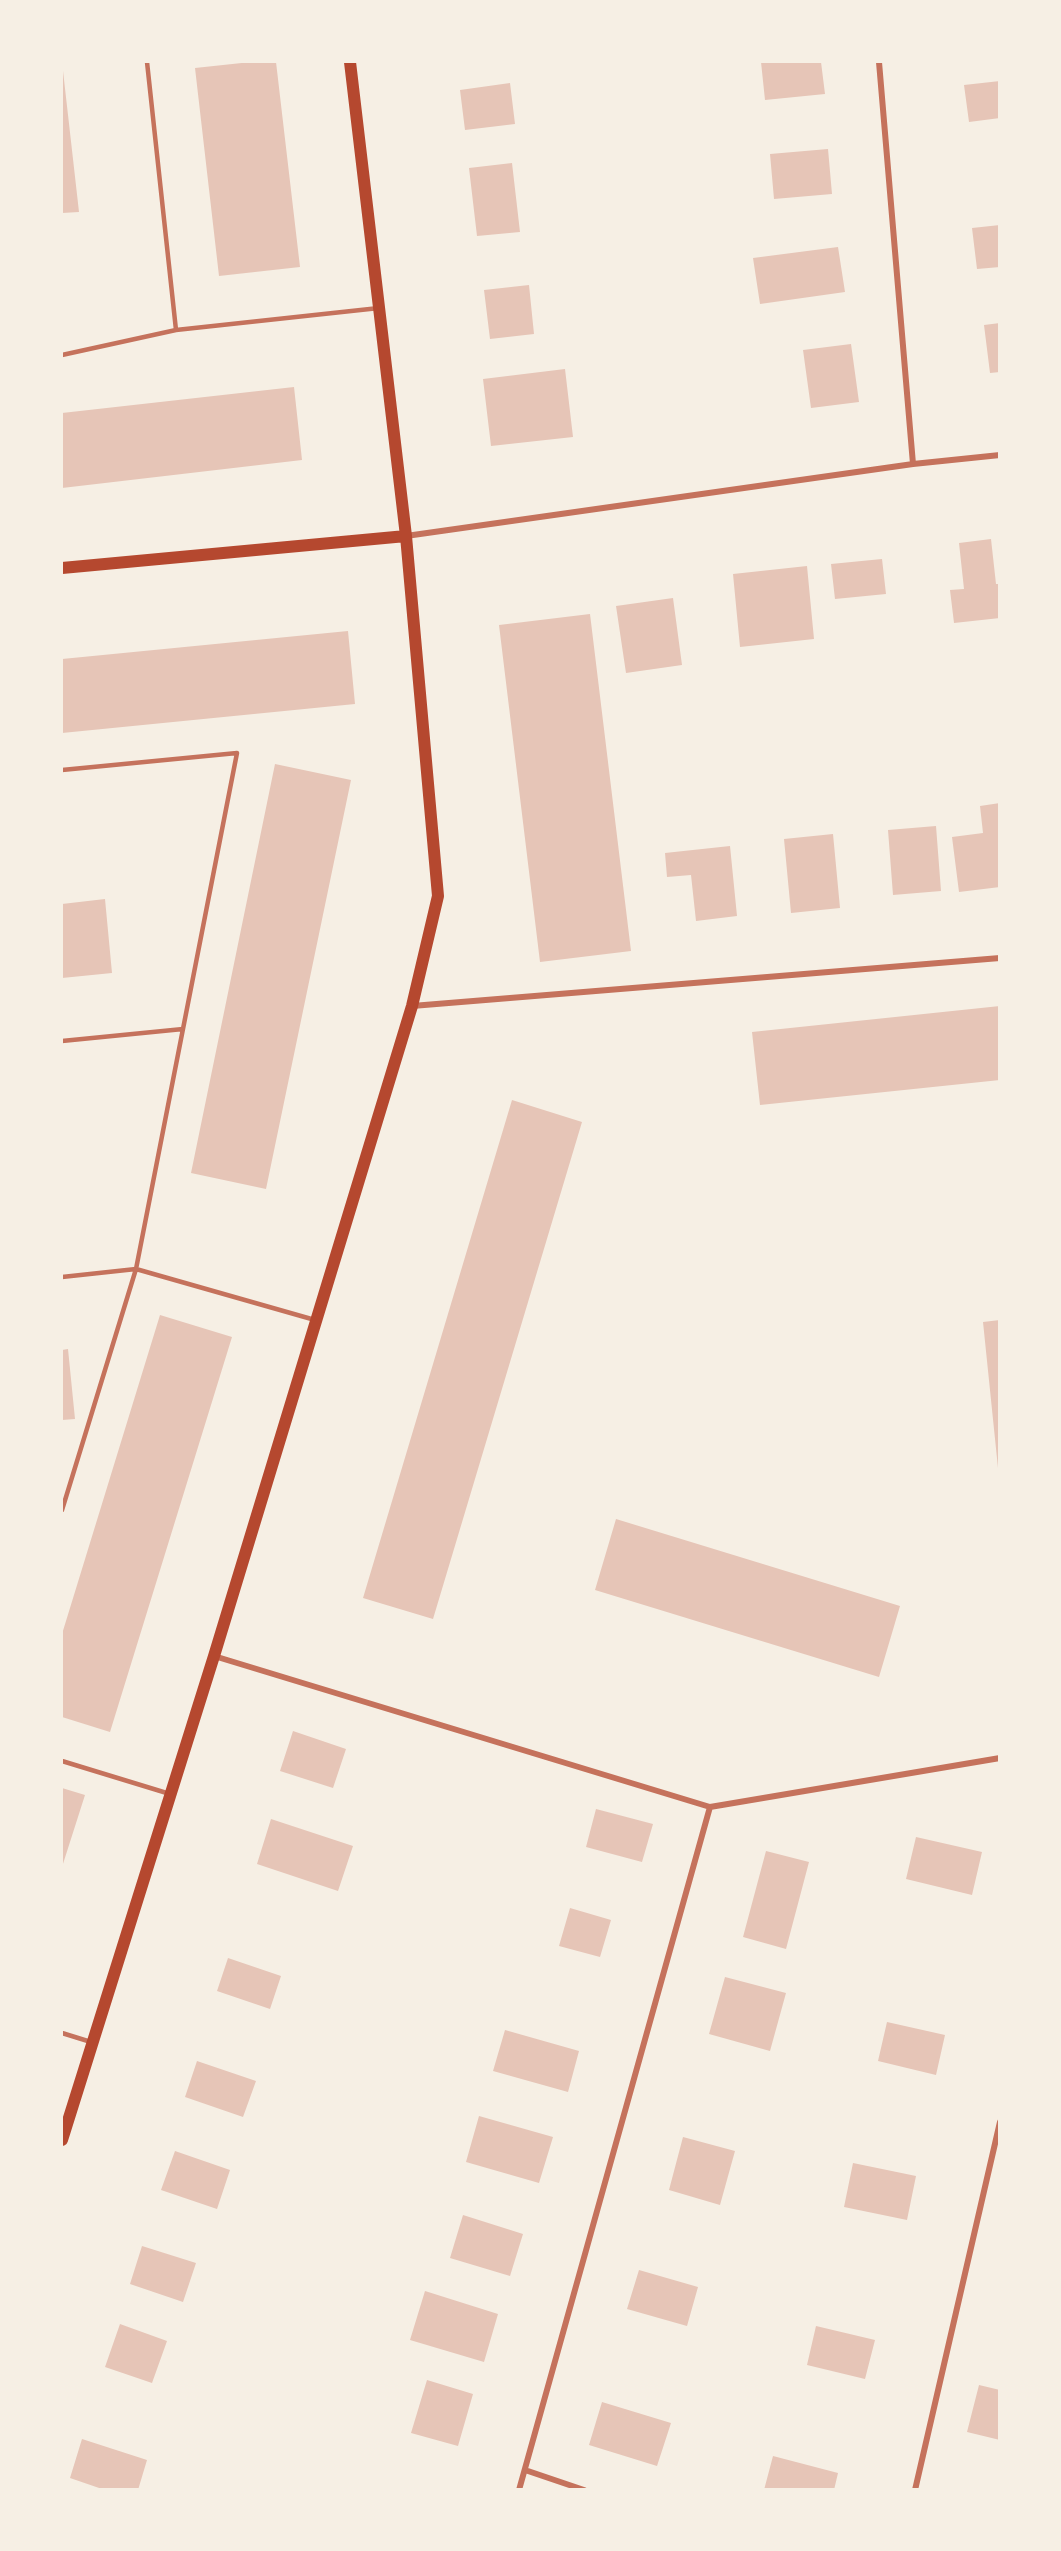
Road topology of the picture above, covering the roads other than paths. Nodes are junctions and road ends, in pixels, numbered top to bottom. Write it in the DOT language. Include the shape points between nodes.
graph roads {
  1 [pos="147,62"];
  2 [pos="350,62"];
  3 [pos="879,62"];
  4 [pos="379,308"];
  5 [pos="176,330"];
  6 [pos="62,355"];
  7 [pos="999,455"];
  8 [pos="913,464"];
  9 [pos="406,536"];
  10 [pos="62,568"];
  11 [pos="62,770"];
  12 [pos="999,958"];
  13 [pos="412,1006"];
  14 [pos="183,1029"];
  15 [pos="62,1041"];
  16 [pos="136,1269"];
  17 [pos="62,1277"];
  18 [pos="316,1321"];
  19 [pos="62,1510"];
  20 [pos="214,1656"];
  21 [pos="999,1758"];
  22 [pos="62,1761"];
  23 [pos="170,1794"];
  24 [pos="710,1807"];
  25 [pos="62,2033"];
  26 [pos="92,2042"];
  27 [pos="999,2122"];
  28 [pos="62,2140"];
  29 [pos="525,2470"];
  30 [pos="519,2490"];
  31 [pos="584,2490"];
  32 [pos="915,2490"];
  1 -- 5 [label="lane"];
  2 -- 4 [label="main road"];
  3 -- 8 [label="street"];
  4 -- 5 [label="lane"];
  4 -- 9 [label="main road"];
  5 -- 6 [label="lane"];
  7 -- 8 [label="street"];
  8 -- 9 [label="street"];
  9 -- 10 [label="main road"];
  9 -- 13 [label="main road" via="438,896"];
  11 -- 14 [label="lane" via="237,753"];
  12 -- 13 [label="street"];
  13 -- 18 [label="main road"];
  14 -- 15 [label="lane"];
  14 -- 16 [label="lane"];
  16 -- 17 [label="lane"];
  16 -- 18 [label="lane"];
  16 -- 19 [label="lane"];
  18 -- 20 [label="main road"];
  20 -- 23 [label="main road"];
  20 -- 24 [label="street"];
  21 -- 24 [label="street"];
  22 -- 23 [label="lane"];
  23 -- 26 [label="main road"];
  24 -- 29 [label="street"];
  25 -- 26 [label="lane"];
  26 -- 28 [label="main road"];
  27 -- 32 [label="street"];
  29 -- 30 [label="street"];
  29 -- 31 [label="street"];
}
